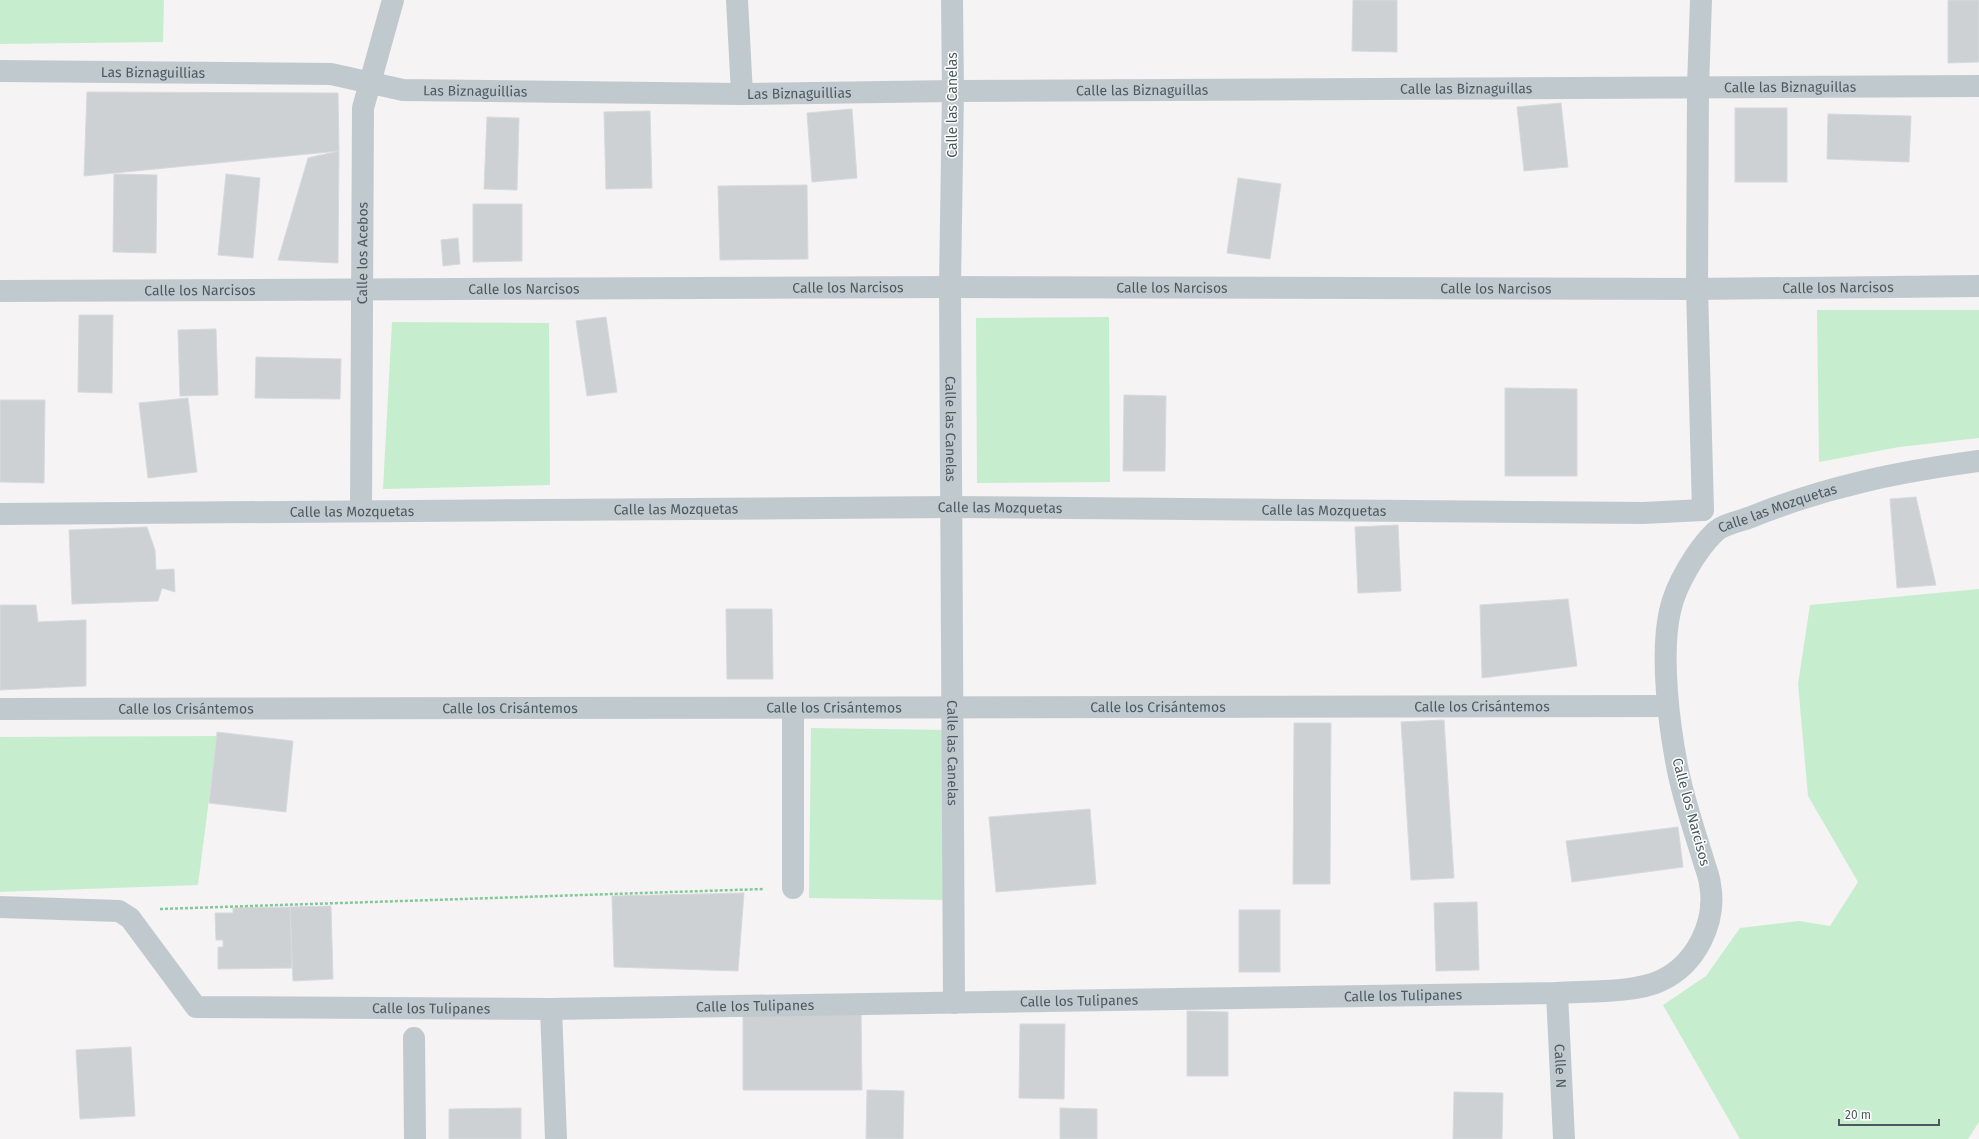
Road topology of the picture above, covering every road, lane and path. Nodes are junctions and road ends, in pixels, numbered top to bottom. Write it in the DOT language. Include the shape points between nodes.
graph roads {
  1 [pos="393,0"];
  2 [pos="737,0"];
  3 [pos="952,0"];
  4 [pos="1701,0"];
  5 [pos="0,71"];
  6 [pos="370,84"];
  7 [pos="1979,86"];
  8 [pos="1698,87"];
  9 [pos="953,91"];
  10 [pos="742,94"];
  11 [pos="1979,286"];
  12 [pos="950,287"];
  13 [pos="1697,289"];
  14 [pos="362,290"];
  15 [pos="0,291"];
  16 [pos="1979,461"];
  17 [pos="951,508"];
  18 [pos="361,510"];
  19 [pos="1703,510"];
  20 [pos="0,514"];
  21 [pos="1716,531"];
  22 [pos="953,706"];
  23 [pos="1668,706"];
  24 [pos="793,708"];
  25 [pos="0,709"];
  26 [pos="793,888"];
  27 [pos="0,907"];
  28 [pos="119,911"];
  29 [pos="1557,993"];
  30 [pos="954,1003"];
  31 [pos="551,1009"];
  32 [pos="414,1038"];
  33 [pos="415,1139"];
  34 [pos="556,1139"];
  35 [pos="1564,1139"];
  1 -- 6 [label="street, Calle los Acebos"];
  2 -- 10 [label="street"];
  3 -- 9 [label="street, Calle las Canelas"];
  4 -- 8 [label="street"];
  5 -- 6 [label="street, Las Biznaguillias" via="331,74"];
  6 -- 10 [label="street, Las Biznaguillias" via="403,90"];
  6 -- 14 [label="street, Calle los Acebos" via="363,108"];
  7 -- 8 [label="street, Calle las Biznaguillas"];
  8 -- 9 [label="street, Calle las Biznaguillas"];
  8 -- 13 [label="street"];
  9 -- 10 [label="street, Las Biznaguillias"];
  9 -- 12 [label="street, Calle las Canelas"];
  11 -- 13 [label="street, Calle los Narcisos"];
  12 -- 13 [label="street, Calle los Narcisos"];
  12 -- 14 [label="street, Calle los Narcisos"];
  12 -- 17 [label="street, Calle las Canelas"];
  13 -- 19 [label="street"];
  14 -- 15 [label="street, Calle los Narcisos"];
  14 -- 18 [label="street, Calle los Acebos"];
  16 -- 21 [label="street, Calle las Mozquetas" via="1916,469 1852,484 1791,502"];
  17 -- 18 [label="street, Calle las Mozquetas"];
  17 -- 19 [label="street, Calle las Mozquetas" via="1643,513"];
  17 -- 22 [label="street, Calle las Canelas"];
  18 -- 20 [label="street, Calle las Mozquetas"];
  19 -- 21 [label="street, Calle las Mozquetas"];
  21 -- 23 [label="street, Calle los Narcisos" via="1696,556 1670,608 1666,635"];
  22 -- 23 [label="street, Calle los Crisántemos"];
  22 -- 24 [label="street, Calle los Crisántemos"];
  22 -- 30 [label="street, Calle las Canelas"];
  23 -- 29 [label="street, Calle los Narcisos" via="1678,771 1710,884 1711,910 1705,934 1695,954 1679,970 1659,982 1633,988"];
  24 -- 25 [label="street, Calle los Crisántemos"];
  24 -- 26 [label="street"];
  26 -- 28 [label="path"];
  27 -- 28 [label="street"];
  28 -- 31 [label="street, Calle los Tulipanes" via="130,918 196,1007"];
  29 -- 30 [label="street, Calle los Tulipanes"];
  29 -- 35 [label="street, Calle N"];
  30 -- 31 [label="street, Calle los Tulipanes"];
  31 -- 34 [label="street"];
  32 -- 33 [label="street"];
}
